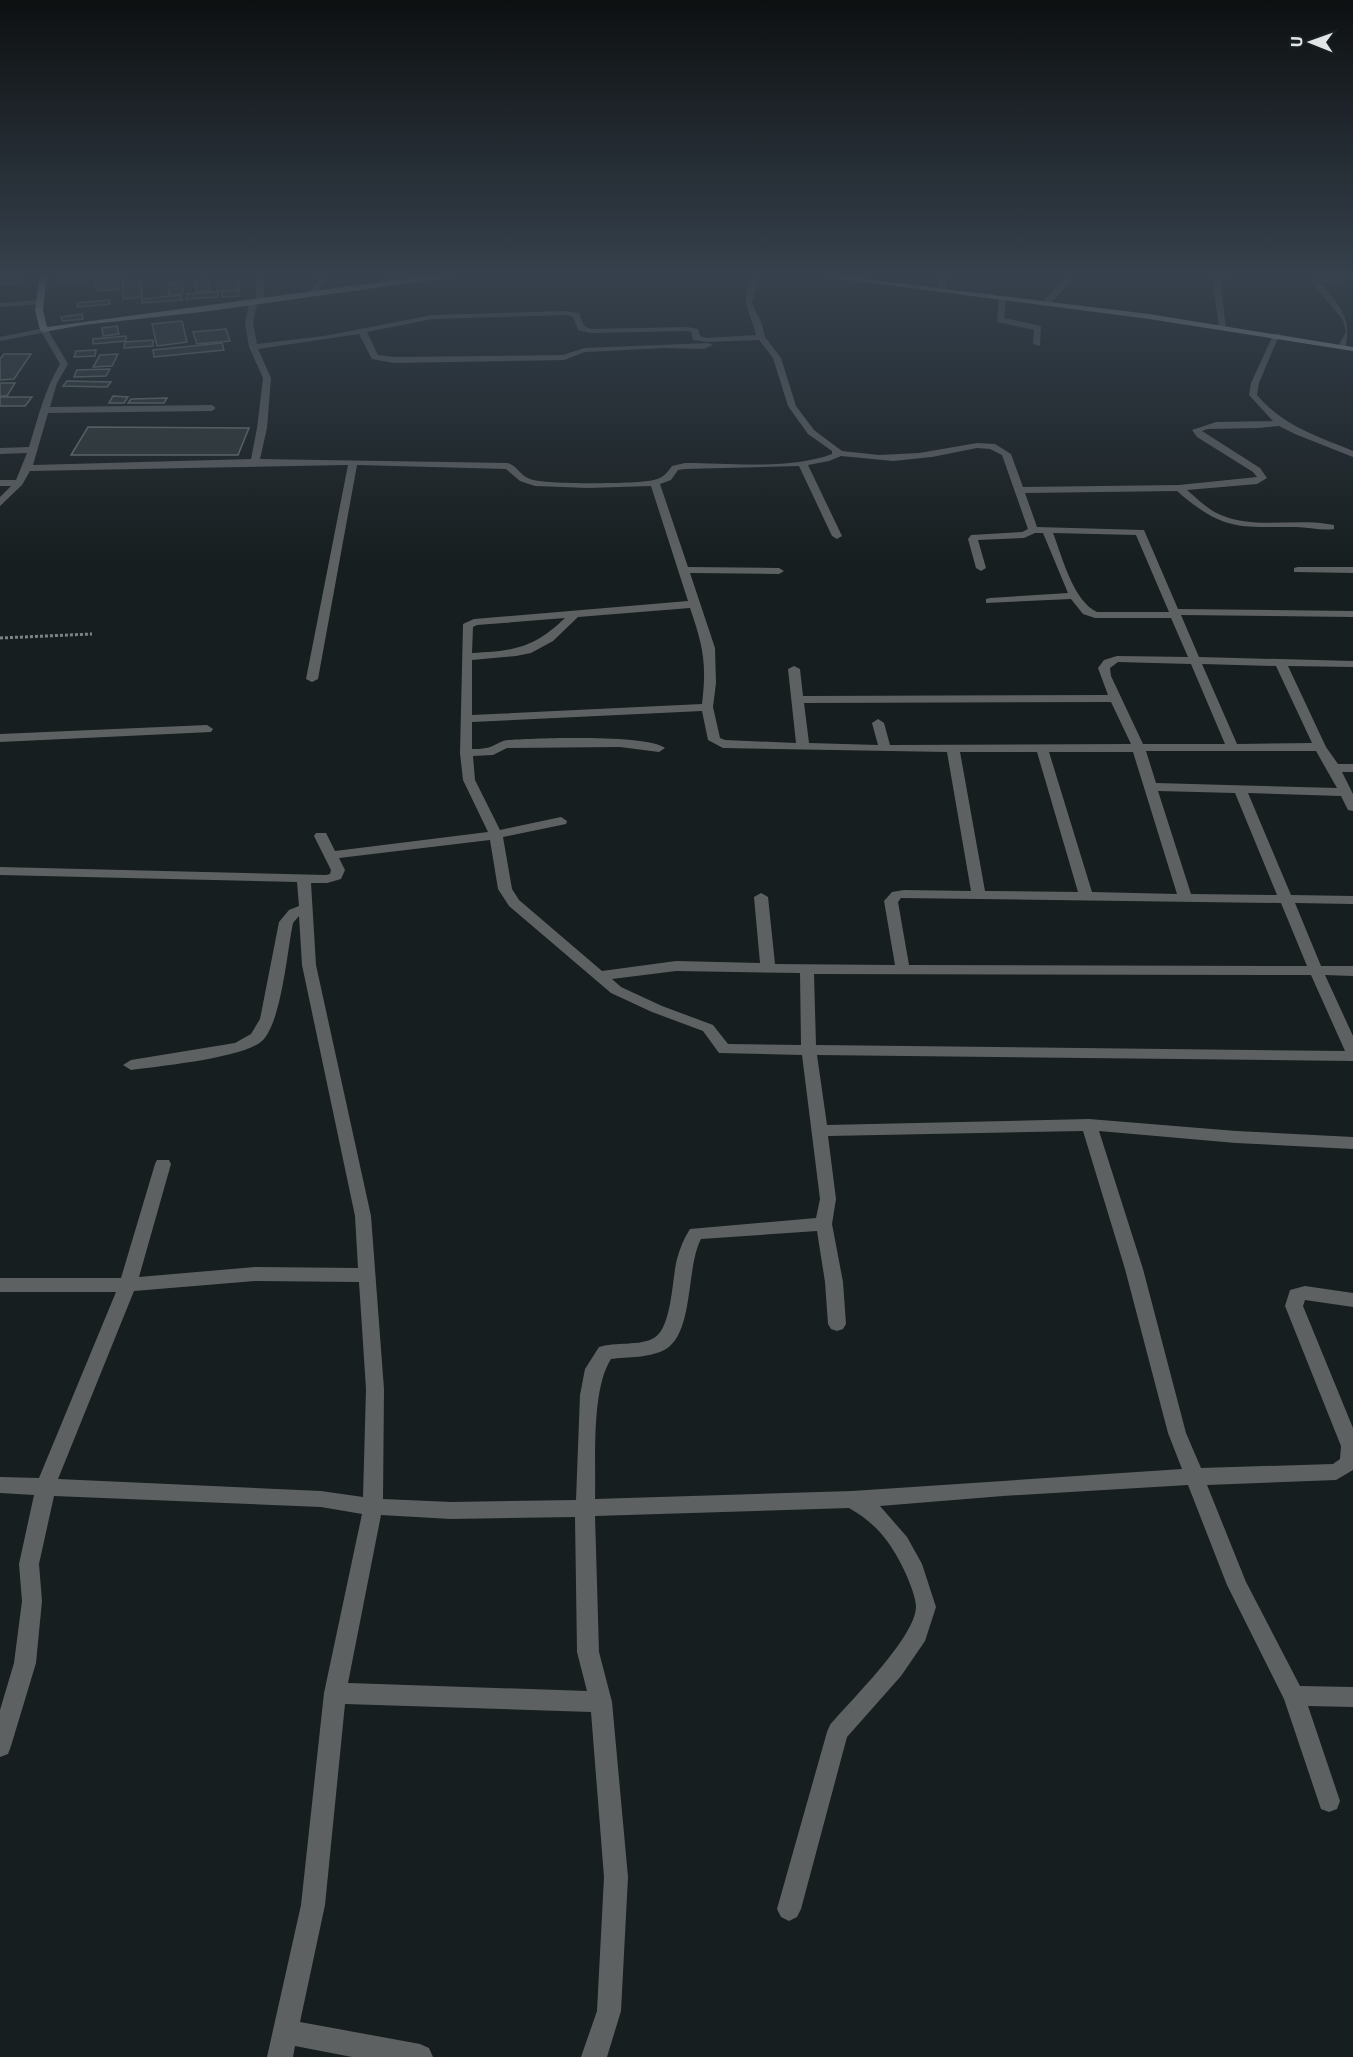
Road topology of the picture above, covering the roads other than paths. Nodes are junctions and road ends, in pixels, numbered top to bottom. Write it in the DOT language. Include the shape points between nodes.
graph roads {
  1 [pos="60,370"];
  2 [pos="263,370"];
  3 [pos="781,370"];
  4 [pos="1261,370"];
  5 [pos="212,408"];
  6 [pos="43,410"];
  7 [pos="1279,423"];
  8 [pos="32,450"];
  9 [pos="0,451"];
  10 [pos="838,453"];
  11 [pos="1353,454"];
  12 [pos="255,462"];
  13 [pos="353,462"];
  14 [pos="802,462"];
  15 [pos="27,468"];
  16 [pos="0,483"];
  17 [pos="19,483"];
  18 [pos="655,483"];
  19 [pos="1179,488"];
  20 [pos="1021,490"];
  21 [pos="0,503"];
  22 [pos="1330,527"];
  23 [pos="1033,530"];
  24 [pos="1047,530"];
  25 [pos="837,536"];
  26 [pos="981,568"];
  27 [pos="685,570"];
  28 [pos="1298,570"];
  29 [pos="1353,570"];
  30 [pos="779,571"];
  31 [pos="1074,596"];
  32 [pos="990,601"];
  33 [pos="696,604"];
  34 [pos="575,614"];
  35 [pos="1176,614"];
  36 [pos="1353,614"];
  37 [pos="467,657"];
  38 [pos="1195,662"];
  39 [pos="1281,663"];
  40 [pos="1353,664"];
  41 [pos="794,669"];
  42 [pos="312,679"];
  43 [pos="1116,698"];
  44 [pos="797,700"];
  45 [pos="707,707"];
  46 [pos="466,719"];
  47 [pos="878,723"];
  48 [pos="207,729"];
  49 [pos="0,738"];
  50 [pos="803,747"];
  51 [pos="1138,747"];
  52 [pos="1232,747"];
  53 [pos="1320,747"];
  54 [pos="659,748"];
  55 [pos="885,748"];
  56 [pos="953,749"];
  57 [pos="1042,749"];
  58 [pos="466,753"];
  59 [pos="1334,768"];
  60 [pos="1353,768"];
  61 [pos="1149,787"];
  62 [pos="1241,791"];
  63 [pos="1346,792"];
  64 [pos="1353,807"];
  65 [pos="561,821"];
  66 [pos="496,835"];
  67 [pos="321,836"];
  68 [pos="332,855"];
  69 [pos="0,871"];
  70 [pos="304,879"];
  71 [pos="979,896"];
  72 [pos="761,897"];
  73 [pos="1088,898"];
  74 [pos="1186,899"];
  75 [pos="1353,900"];
  76 [pos="1286,901"];
  77 [pos="305,908"];
  78 [pos="768,967"];
  79 [pos="807,969"];
  80 [pos="903,970"];
  81 [pos="1316,971"];
  82 [pos="1353,971"];
  83 [pos="598,976"];
  84 [pos="809,1049"];
  85 [pos="1353,1054"];
  86 [pos="131,1065"];
  87 [pos="1089,1125"];
  88 [pos="818,1131"];
  89 [pos="1353,1143"];
  90 [pos="163,1164"];
  91 [pos="824,1224"];
  92 [pos="367,1275"];
  93 [pos="0,1285"];
  94 [pos="128,1285"];
  95 [pos="1353,1300"];
  96 [pos="837,1324"];
  97 [pos="1193,1476"];
  98 [pos="0,1485"];
  99 [pos="46,1486"];
  100 [pos="852,1499"];
  101 [pos="373,1507"];
  102 [pos="585,1509"];
  103 [pos="335,1694"];
  104 [pos="1294,1696"];
  105 [pos="1353,1697"];
  106 [pos="601,1701"];
  107 [pos="0,1746"];
  108 [pos="1329,1801"];
  109 [pos="789,1909"];
  110 [pos="285,2032"];
  111 [pos="280,2057"];
  112 [pos="420,2057"];
  113 [pos="594,2057"];
  1 -- 6 [label="street"];
  2 -- 12 [label="street" via="267,378"];
  3 -- 10 [label="street" via="792,406 818,439"];
  4 -- 7 [label="street" via="1253,395"];
  5 -- 6 [label="street"];
  6 -- 8 [label="street"];
  7 -- 11 [label="street"];
  7 -- 19 [label="street" via="1198,429 1196,432 1257,470 1262,478"];
  8 -- 9 [label="street"];
  8 -- 15 [label="street"];
  10 -- 14 [label="street" via="824,461"];
  10 -- 20 [label="street" via="894,458 991,446 1006,454"];
  12 -- 13 [label="street"];
  12 -- 15 [label="street"];
  13 -- 18 [label="street" via="508,466 524,480 545,484"];
  13 -- 42 [label="street"];
  14 -- 18 [label="street" via="685,466 675,468 668,478"];
  14 -- 25 [label="street"];
  15 -- 17 [label="street"];
  16 -- 17 [label="street"];
  17 -- 21 [label="street"];
  18 -- 27 [label="street"];
  19 -- 20 [label="street"];
  19 -- 22 [label="street" via="1218,518"];
  20 -- 23 [label="street"];
  23 -- 24 [label="street"];
  23 -- 26 [label="street" via="1024,535 975,537"];
  24 -- 31 [label="street"];
  24 -- 35 [label="street" via="1140,532"];
  27 -- 30 [label="street"];
  27 -- 33 [label="street"];
  28 -- 29 [label="street"];
  31 -- 32 [label="street"];
  31 -- 35 [label="street" via="1090,614"];
  33 -- 34 [label="street"];
  33 -- 45 [label="street" via="709,648"];
  34 -- 37 [label="street" via="555,635 531,651"];
  34 -- 37 [label="street" via="474,622 467,626"];
  35 -- 36 [label="street"];
  35 -- 38 [label="street"];
  37 -- 46 [label="street"];
  38 -- 39 [label="street"];
  38 -- 43 [label="street" via="1108,662 1105,676"];
  38 -- 52 [label="street"];
  39 -- 40 [label="street"];
  39 -- 53 [label="street"];
  41 -- 44 [label="street"];
  43 -- 44 [label="street"];
  43 -- 51 [label="street"];
  44 -- 50 [label="street"];
  45 -- 46 [label="street"];
  45 -- 50 [label="street" via="714,740 723,744"];
  46 -- 58 [label="street"];
  47 -- 55 [label="street"];
  48 -- 49 [label="street"];
  50 -- 55 [label="street"];
  51 -- 52 [label="street"];
  51 -- 57 [label="street"];
  51 -- 61 [label="street"];
  52 -- 53 [label="street"];
  53 -- 59 [label="street"];
  54 -- 58 [label="street" via="620,742 578,742 509,744 489,752"];
  55 -- 56 [label="street"];
  56 -- 57 [label="street"];
  56 -- 71 [label="street"];
  57 -- 73 [label="street"];
  58 -- 66 [label="street" via="469,780"];
  59 -- 60 [label="street"];
  59 -- 63 [label="street"];
  61 -- 62 [label="street"];
  61 -- 74 [label="street"];
  62 -- 63 [label="street"];
  62 -- 76 [label="street"];
  63 -- 64 [label="street"];
  65 -- 66 [label="street"];
  66 -- 68 [label="street"];
  66 -- 83 [label="street" via="505,889 514,903"];
  67 -- 68 [label="street"];
  68 -- 70 [label="street" via="338,870 336,876"];
  69 -- 70 [label="street"];
  70 -- 77 [label="street"];
  71 -- 73 [label="street"];
  71 -- 80 [label="street" via="904,894 893,898 893,921"];
  72 -- 78 [label="street"];
  73 -- 74 [label="street"];
  74 -- 76 [label="street"];
  75 -- 76 [label="street"];
  76 -- 81 [label="street"];
  77 -- 86 [label="street" via="286,922 267,1019 262,1034 251,1044"];
  77 -- 92 [label="street" via="309,964 363,1216"];
  78 -- 79 [label="street"];
  78 -- 83 [label="street" via="675,966"];
  79 -- 80 [label="street"];
  79 -- 84 [label="street"];
  80 -- 81 [label="street"];
  81 -- 82 [label="street"];
  81 -- 85 [label="street"];
  83 -- 84 [label="street" via="633,999 708,1028 723,1049"];
  84 -- 85 [label="street"];
  84 -- 88 [label="street"];
  87 -- 88 [label="street"];
  87 -- 89 [label="street"];
  87 -- 97 [label="street" via="1134,1269 1177,1433"];
  88 -- 91 [label="street" via="828,1199"];
  90 -- 94 [label="street"];
  91 -- 96 [label="street"];
  91 -- 102 [label="street" via="696,1233 690,1240 683,1259 672,1333 660,1344 605,1352 594,1369 589,1395"];
  92 -- 94 [label="street" via="255,1274"];
  92 -- 101 [label="street" via="375,1389"];
  93 -- 94 [label="street"];
  94 -- 99 [label="street"];
  95 -- 97 [label="street" via="1300,1294 1293,1306 1351,1446 1347,1466 1336,1472"];
  97 -- 100 [label="street"];
  97 -- 104 [label="street" via="1237,1584"];
  98 -- 99 [label="street"];
  99 -- 101 [label="street" via="321,1499"];
  99 -- 107 [label="street" via="29,1564 32,1601 25,1663"];
  100 -- 102 [label="street"];
  100 -- 109 [label="street" via="877,1514 900,1543 915,1570 926,1607 918,1634 838,1732"];
  101 -- 102 [label="street"];
  101 -- 103 [label="street"];
  102 -- 106 [label="street" via="588,1652"];
  103 -- 106 [label="street"];
  103 -- 110 [label="street" via="313,1905"];
  104 -- 105 [label="street"];
  104 -- 108 [label="street"];
  106 -- 113 [label="street" via="616,1877 609,2011"];
  110 -- 111 [label="street"];
  110 -- 112 [label="street"];
}
